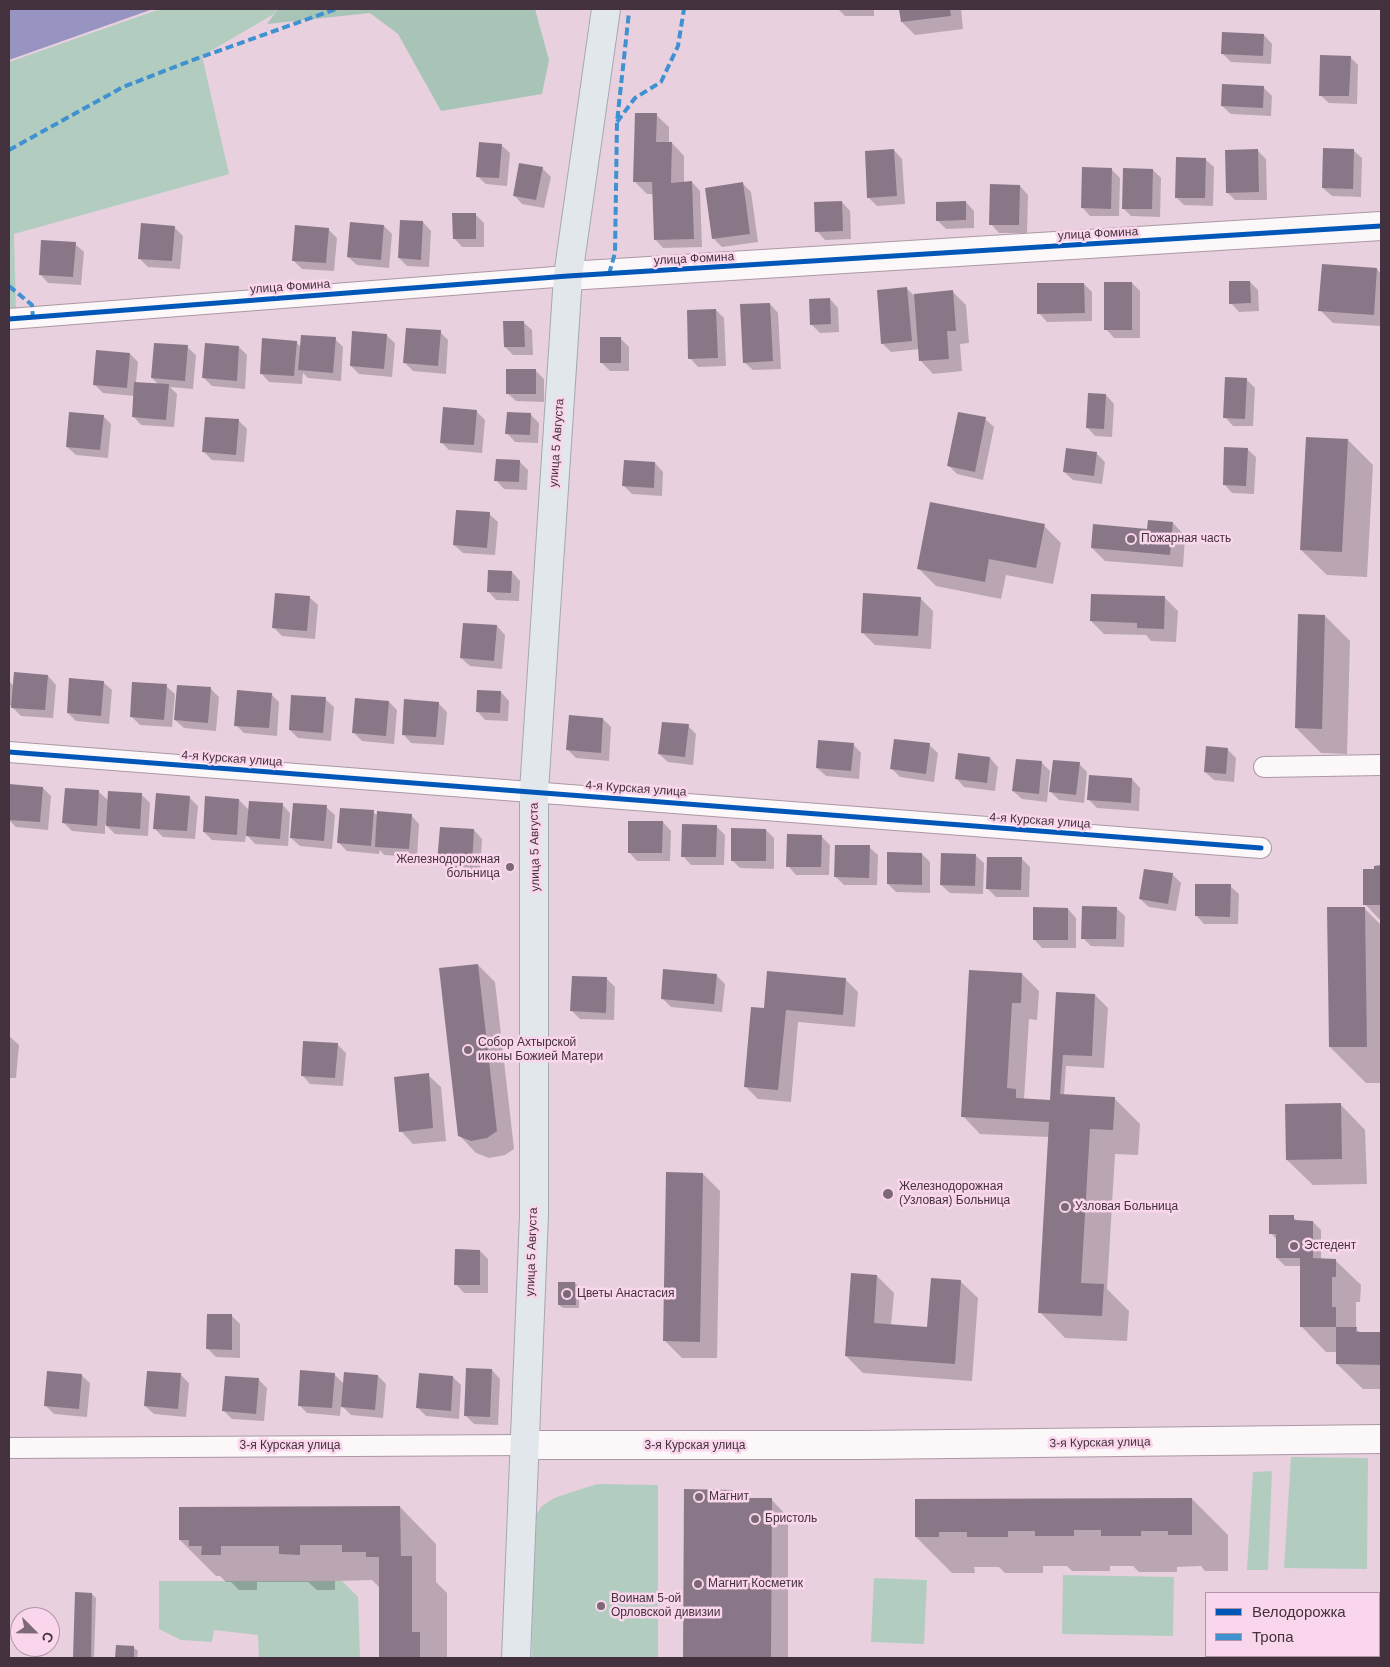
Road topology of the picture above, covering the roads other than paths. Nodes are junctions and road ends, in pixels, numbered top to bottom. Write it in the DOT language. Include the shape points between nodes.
graph roads {
  1 [pos="606,9"];
  2 [pos="1381,226"];
  3 [pos="568,276"];
  4 [pos="9,319"];
  5 [pos="9,752"];
  6 [pos="1381,765"];
  7 [pos="1264,767"];
  8 [pos="534,791"];
  9 [pos="1261,848"];
  10 [pos="1381,1439"];
  11 [pos="524,1445"];
  12 [pos="9,1448"];
  13 [pos="516,1658"];
  1 -- 3 [label="main road, улица 5 Августа"];
  2 -- 3 [label="main road, улица Фомина"];
  3 -- 4 [label="street, улица Фомина"];
  3 -- 8 [label="main road, улица 5 Августа"];
  5 -- 8 [label="street, 4-я Курская улица"];
  6 -- 7 [label="street"];
  8 -- 9 [label="street, 4-я Курская улица"];
  8 -- 11 [label="main road, улица 5 Августа" via="534,1215"];
  10 -- 11 [label="main road, 3-я Курская улица" via="855,1446"];
  11 -- 12 [label="street, 3-я Курская улица"];
  11 -- 13 [label="main road, улица 5 Августа"];
}
